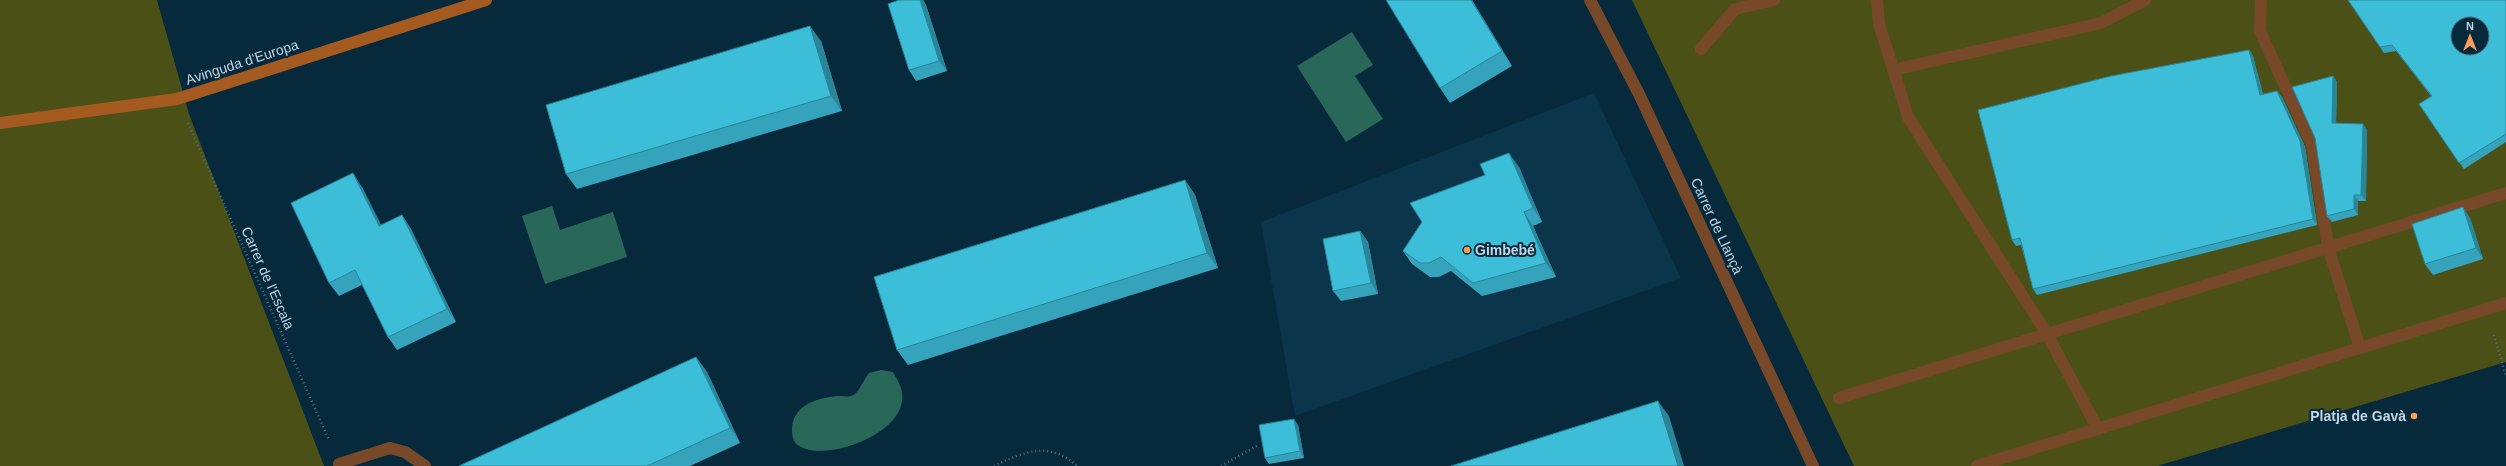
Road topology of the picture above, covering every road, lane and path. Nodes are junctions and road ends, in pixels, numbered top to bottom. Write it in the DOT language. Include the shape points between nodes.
graph roads {
  1 [pos="486,0"];
  2 [pos="1590,0"];
  3 [pos="1774,0"];
  4 [pos="1878,0"];
  5 [pos="2145,0"];
  6 [pos="2261,0"];
  7 [pos="1701,49"];
  8 [pos="1893,70"];
  9 [pos="177,99"];
  10 [pos="0,123"];
  11 [pos="2506,193"];
  12 [pos="2328,248"];
  13 [pos="2506,303"];
  14 [pos="2486,310"];
  15 [pos="2047,334"];
  16 [pos="2360,348"];
  17 [pos="2506,376"];
  18 [pos="1840,398"];
  19 [pos="2098,429"];
  20 [pos="1257,446"];
  21 [pos="339,464"];
  22 [pos="425,466"];
  23 [pos="994,466"];
  24 [pos="1078,466"];
  25 [pos="1221,466"];
  26 [pos="1813,466"];
  27 [pos="1977,466"];
  1 -- 9 [label="street, Avinguda d'Europa"];
  2 -- 26 [label="street, Carrer de Llançà" via="1639,94"];
  3 -- 7 [label="street" via="1735,9"];
  4 -- 8 [label="street" via="1879,24"];
  5 -- 8 [label="street" via="2101,23"];
  6 -- 12 [label="street" via="2260,31 2312,145"];
  8 -- 15 [label="street" via="1908,117"];
  9 -- 10 [label="street, Avinguda d'Europa"];
  9 -- 21 [label="path, Carrer de l'Escala"];
  11 -- 12 [label="street"];
  12 -- 15 [label="street"];
  12 -- 16 [label="street"];
  13 -- 14 [label="street"];
  14 -- 16 [label="street"];
  14 -- 17 [label="path"];
  15 -- 18 [label="street"];
  15 -- 19 [label="street"];
  16 -- 19 [label="street"];
  19 -- 27 [label="street"];
  20 -- 25 [label="path"];
  21 -- 22 [label="street" via="390,448 405,452"];
  23 -- 24 [label="path" via="1038,450 1066,456"];
}
